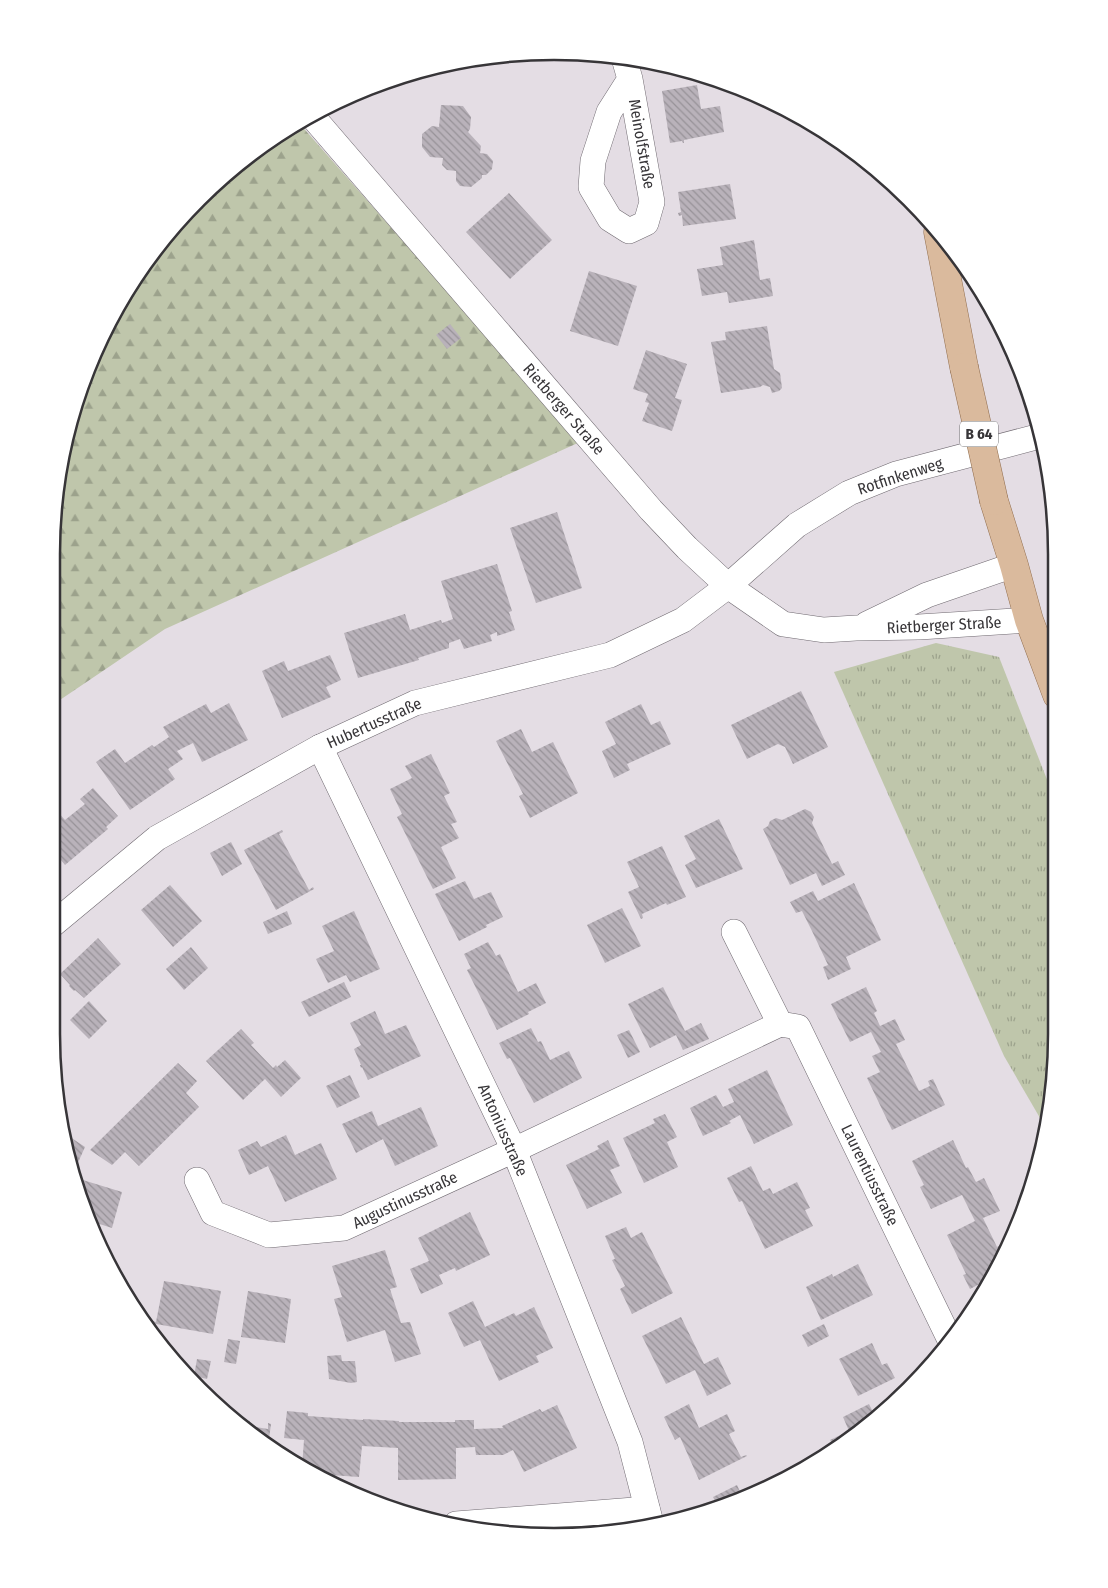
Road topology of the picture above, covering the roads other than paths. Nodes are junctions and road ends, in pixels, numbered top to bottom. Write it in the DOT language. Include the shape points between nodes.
graph roads {
  1 [pos="627,69"];
  2 [pos="316,121"];
  3 [pos="941,247"];
  4 [pos="1034,438"];
  5 [pos="1014,565"];
  6 [pos="728,586"];
  7 [pos="1029,620"];
  8 [pos="860,628"];
  9 [pos="1048,671"];
  10 [pos="320,747"];
  11 [pos="60,919"];
  12 [pos="734,932"];
  13 [pos="780,1024"];
  14 [pos="514,1150"];
  15 [pos="197,1180"];
  16 [pos="947,1334"];
  17 [pos="649,1518"];
  18 [pos="484,1523"];
  1 -- 1 [label="street, Meinolfstraße" via="652,202 646,223 629,230 610,218 591,187 593,161 608,112"];
  2 -- 6 [label="street, Rietberger Straße" via="652,510"];
  3 -- 5 [label="main road, B 64, bridge" via="994,501"];
  4 -- 6 [label="street, Rotfinkenweg" via="896,474 849,493 797,525"];
  5 -- 7 [label="main road, B 64"];
  5 -- 8 [label="street, Rietberger Straße" via="927,595"];
  6 -- 8 [label="street, Rietberger Straße" via="783,624 824,630"];
  6 -- 10 [label="street, Hubertusstraße" via="683,620 610,655 415,703"];
  7 -- 8 [label="street, Rietberger Straße"];
  7 -- 9 [label="main road, B 64"];
  10 -- 11 [label="street, Hubertusstraße" via="157,838"];
  10 -- 14 [label="street, Antoniusstraße"];
  12 -- 13 [label="street"];
  13 -- 14 [label="street"];
  13 -- 16 [label="street, Laurentiusstraße" via="798,1027"];
  14 -- 15 [label="street, Augustinusstraße" via="344,1228 269,1235 212,1213"];
  14 -- 17 [label="street, Antoniusstraße" via="630,1442"];
  17 -- 18 [label="street"];
}
